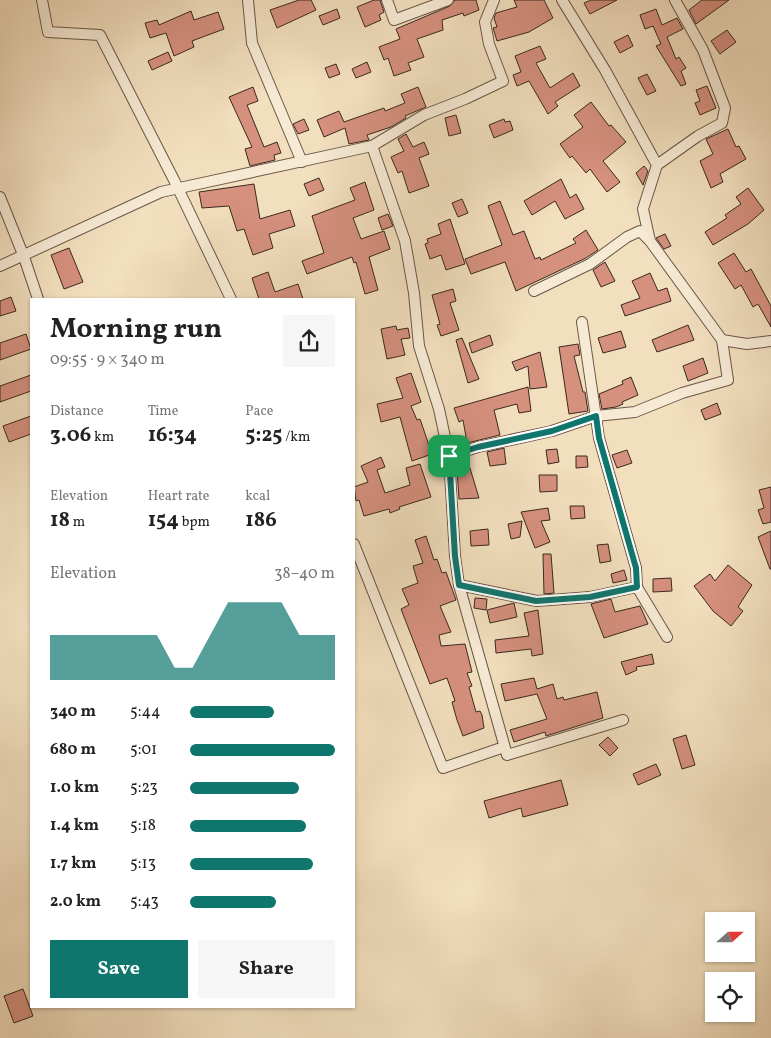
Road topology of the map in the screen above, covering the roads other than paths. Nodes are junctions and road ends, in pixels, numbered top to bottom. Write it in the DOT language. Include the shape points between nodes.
graph roads {
  1 [pos="42,0"];
  2 [pos="248,0"];
  3 [pos="387,0"];
  4 [pos="448,0"];
  5 [pos="494,0"];
  6 [pos="562,0"];
  7 [pos="675,0"];
  8 [pos="372,146"];
  9 [pos="302,162"];
  10 [pos="657,165"];
  11 [pos="178,188"];
  12 [pos="0,198"];
  13 [pos="650,241"];
  14 [pos="24,257"];
  15 [pos="0,266"];
  16 [pos="534,291"];
  17 [pos="38,298"];
  18 [pos="230,298"];
  19 [pos="582,322"];
  20 [pos="722,340"];
  21 [pos="771,341"];
  22 [pos="596,416"];
  23 [pos="449,456"];
  24 [pos="355,547"];
  25 [pos="459,585"];
  26 [pos="637,587"];
  27 [pos="668,637"];
  28 [pos="623,720"];
  29 [pos="504,747"];
  1 -- 11 [label="street" via="48,32 100,35"];
  2 -- 9 [label="street" via="252,43"];
  3 -- 4 [label="street" via="394,20"];
  5 -- 8 [label="street" via="485,22 489,44 503,81 424,115"];
  6 -- 10 [label="street" via="606,70"];
  7 -- 10 [label="street" via="703,50 725,108 722,123"];
  8 -- 9 [label="street"];
  8 -- 23 [label="street" via="405,240 419,346 439,409"];
  9 -- 11 [label="street"];
  10 -- 13 [label="street" via="643,209"];
  11 -- 14 [label="street" via="161,192"];
  11 -- 18 [label="street"];
  12 -- 14 [label="street"];
  13 -- 16 [label="street" via="640,231 590,264"];
  13 -- 20 [label="street"];
  14 -- 15 [label="street"];
  14 -- 17 [label="street"];
  19 -- 22 [label="street"];
  20 -- 21 [label="street" via="747,344"];
  20 -- 22 [label="street" via="728,380 682,393 635,412"];
  22 -- 23 [label="street" via="552,431"];
  22 -- 26 [label="street" via="599,438 636,568"];
  23 -- 25 [label="street"];
  24 -- 29 [label="street" via="443,768"];
  25 -- 26 [label="street" via="536,601 590,597"];
  25 -- 29 [label="street"];
  26 -- 27 [label="street"];
  28 -- 29 [label="street" via="507,755"];
}
